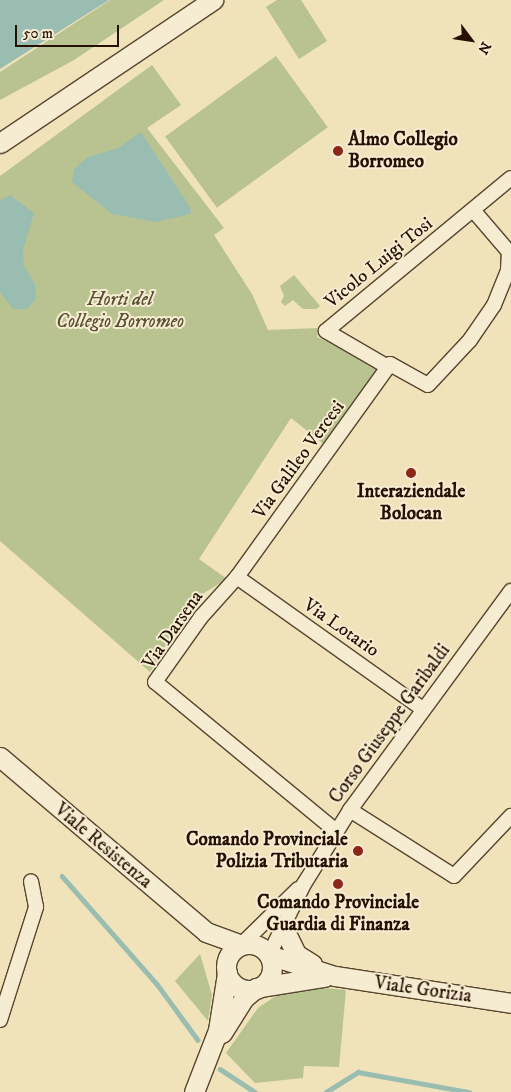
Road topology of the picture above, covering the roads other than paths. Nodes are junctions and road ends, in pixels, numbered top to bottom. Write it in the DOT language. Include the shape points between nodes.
graph roads {
  1 [pos="213,0"];
  2 [pos="0,143"];
  3 [pos="511,178"];
  4 [pos="473,210"];
  5 [pos="389,365"];
  6 [pos="237,577"];
  7 [pos="511,590"];
  8 [pos="423,709"];
  9 [pos="0,757"];
  10 [pos="350,810"];
  11 [pos="511,816"];
  12 [pos="336,831"];
  13 [pos="31,881"];
  14 [pos="304,884"];
  15 [pos="282,928"];
  16 [pos="208,933"];
  17 [pos="241,945"];
  18 [pos="269,955"];
  19 [pos="226,971"];
  20 [pos="335,976"];
  21 [pos="258,987"];
  22 [pos="511,1003"];
  23 [pos="0,1020"];
  24 [pos="210,1053"];
  25 [pos="194,1090"];
  1 -- 2 [label="main road"];
  3 -- 4 [label="street, Vicolo Luigi Tosi"];
  4 -- 5 [label="street" via="510,252 508,270 494,305 470,340 428,385"];
  4 -- 5 [label="street, Vicolo Luigi Tosi" via="326,331"];
  5 -- 6 [label="street, Via Galileo Vercesi"];
  6 -- 8 [label="street, Via Lotario"];
  6 -- 12 [label="street, Via Darsena" via="201,617 155,682"];
  7 -- 8 [label="street, Corso Giuseppe Garibaldi"];
  8 -- 10 [label="street, Corso Giuseppe Garibaldi"];
  9 -- 16 [label="main road, Viale Resistenza" via="115,858"];
  10 -- 11 [label="street" via="454,876"];
  10 -- 12 [label="street, Corso Giuseppe Garibaldi"];
  12 -- 14 [label="street, Corso Giuseppe Garibaldi"];
  13 -- 23 [label="street" via="36,908"];
  14 -- 15 [label="street, Corso Giuseppe Garibaldi"];
  14 -- 17 [label="street, Corso Giuseppe Garibaldi"];
  15 -- 18 [label="street, Corso Giuseppe Garibaldi"];
  15 -- 20 [label="main road, Viale Gorizia" via="296,954"];
  16 -- 17 [label="main road, Viale Resistenza"];
  16 -- 19 [label="main road, Viale Resistenza"];
  17 -- 18 [label="main road" via="256,944"];
  17 -- 19 [label="main road" via="229,954"];
  18 -- 20 [label="main road, Viale Gorizia"];
  18 -- 21 [label="main road" via="270,975"];
  19 -- 21 [label="main road" via="238,987"];
  19 -- 24 [label="main road" via="218,1030"];
  20 -- 21 [label="main road, Viale Gorizia"];
  20 -- 22 [label="main road, Viale Gorizia"];
  21 -- 24 [label="main road" via="234,1012"];
  24 -- 25 [label="main road"];
}
